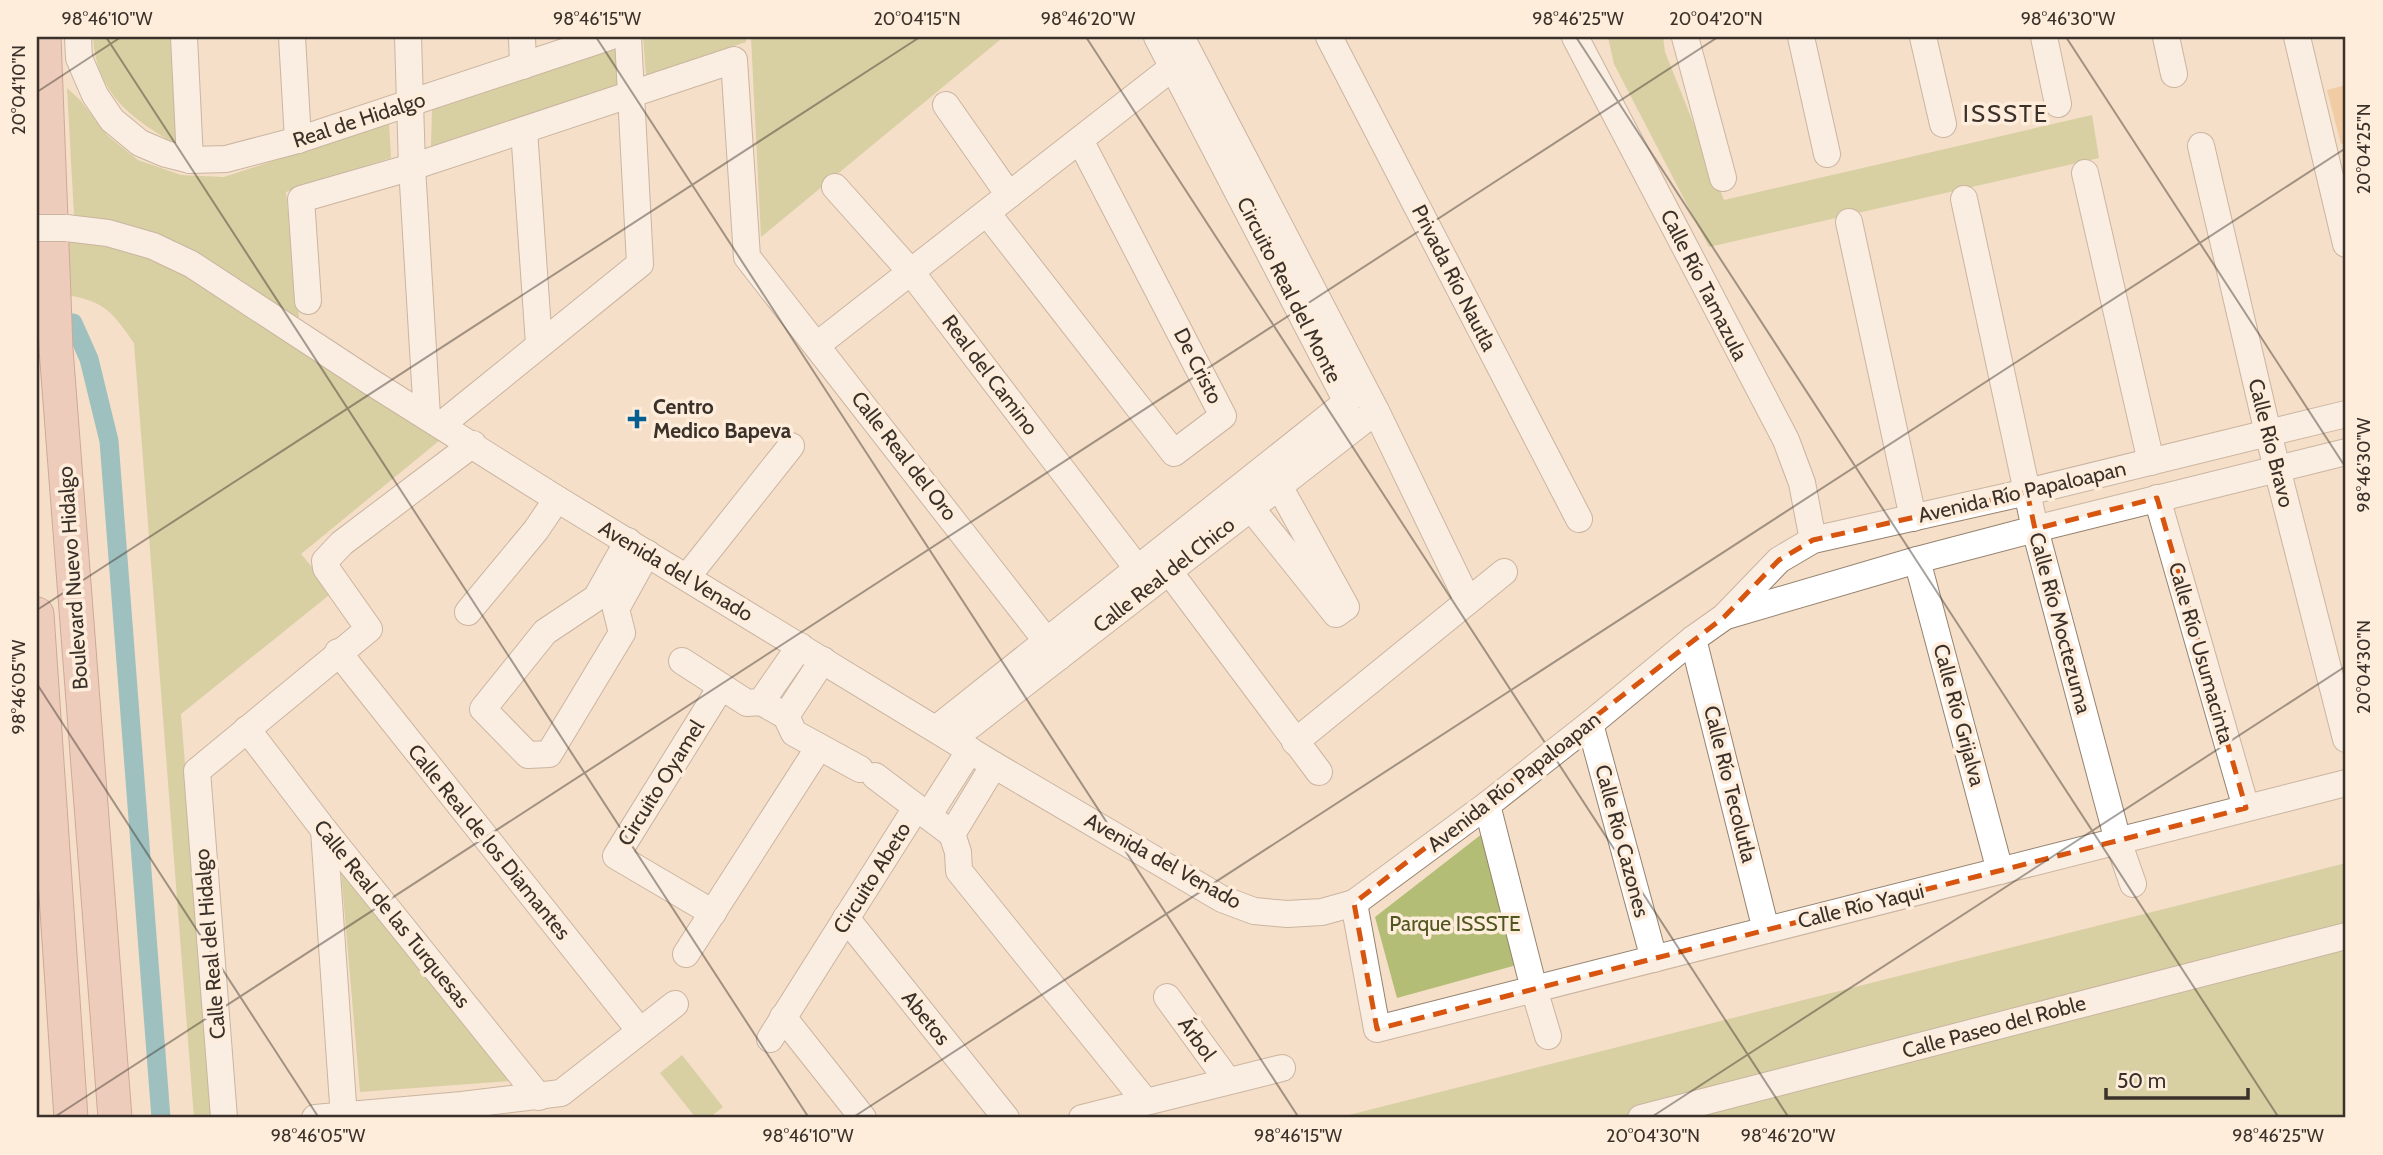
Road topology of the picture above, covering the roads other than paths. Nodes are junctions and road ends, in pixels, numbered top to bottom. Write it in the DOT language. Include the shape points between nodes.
graph roads {
  1 [pos="44,37"];
  2 [pos="78,37"];
  3 [pos="184,37"];
  4 [pos="292,37"];
  5 [pos="408,37"];
  6 [pos="522,37"];
  7 [pos="609,37"];
  8 [pos="628,37"];
  9 [pos="1157,37"];
  10 [pos="1181,37"];
  11 [pos="1329,37"];
  12 [pos="1575,37"];
  13 [pos="1685,37"];
  14 [pos="1801,37"];
  15 [pos="1923,37"];
  16 [pos="2044,37"];
  17 [pos="2166,37"];
  18 [pos="2297,37"];
  19 [pos="523,66"];
  20 [pos="1173,67"];
  21 [pos="2174,74"];
  22 [pos="630,95"];
  23 [pos="411,104"];
  24 [pos="2058,104"];
  25 [pos="946,105"];
  26 [pos="1943,124"];
  27 [pos="524,130"];
  28 [pos="298,140"];
  29 [pos="1080,140"];
  30 [pos="2201,146"];
  31 [pos="1827,154"];
  32 [pos="190,160"];
  33 [pos="2337,164"];
  34 [pos="412,167"];
  35 [pos="2085,173"];
  36 [pos="1723,178"];
  37 [pos="835,187"];
  38 [pos="1009,195"];
  39 [pos="1964,199"];
  40 [pos="987,213"];
  41 [pos="1849,222"];
  42 [pos="37,228"];
  43 [pos="2346,244"];
  44 [pos="911,272"];
  45 [pos="307,301"];
  46 [pos="539,344"];
  47 [pos="817,345"];
  48 [pos="1376,411"];
  49 [pos="2346,414"];
  50 [pos="434,420"];
  51 [pos="2268,433"];
  52 [pos="473,444"];
  53 [pos="791,446"];
  54 [pos="2346,452"];
  55 [pos="2151,462"];
  56 [pos="2278,469"];
  57 [pos="1279,486"];
  58 [pos="2027,492"];
  59 [pos="2157,498"];
  60 [pos="558,499"];
  61 [pos="1251,508"];
  62 [pos="1913,518"];
  63 [pos="1579,519"];
  64 [pos="2035,529"];
  65 [pos="1812,540"];
  66 [pos="638,547"];
  67 [pos="1917,560"];
  68 [pos="1154,564"];
  69 [pos="1504,572"];
  70 [pos="687,578"];
  71 [pos="1468,601"];
  72 [pos="606,603"];
  73 [pos="468,612"];
  74 [pos="37,614"];
  75 [pos="1724,617"];
  76 [pos="1693,639"];
  77 [pos="800,646"];
  78 [pos="1053,648"];
  79 [pos="338,652"];
  80 [pos="823,660"];
  81 [pos="682,662"];
  82 [pos="721,687"];
  83 [pos="761,702"];
  84 [pos="786,716"];
  85 [pos="1590,724"];
  86 [pos="247,729"];
  87 [pos="2346,738"];
  88 [pos="953,739"];
  89 [pos="1294,742"];
  90 [pos="819,747"];
  91 [pos="994,765"];
  92 [pos="1318,772"];
  93 [pos="2346,783"];
  94 [pos="1487,806"];
  95 [pos="2246,808"];
  96 [pos="922,812"];
  97 [pos="324,830"];
  98 [pos="953,834"];
  99 [pos="2118,841"];
  100 [pos="2000,871"];
  101 [pos="2133,884"];
  102 [pos="1354,903"];
  103 [pos="713,913"];
  104 [pos="1287,914"];
  105 [pos="846,918"];
  106 [pos="1766,930"];
  107 [pos="2346,936"];
  108 [pos="686,954"];
  109 [pos="1654,958"];
  110 [pos="1534,989"];
  111 [pos="1167,997"];
  112 [pos="675,1004"];
  113 [pos="640,1031"];
  114 [pos="1548,1036"];
  115 [pos="1282,1068"];
  116 [pos="1228,1082"];
  117 [pos="539,1097"];
  118 [pos="1145,1101"];
  119 [pos="463,1112"];
  120 [pos="344,1117"];
  121 [pos="71,1118"];
  122 [pos="114,1118"];
  123 [pos="224,1118"];
  124 [pos="315,1118"];
  125 [pos="863,1118"];
  126 [pos="1006,1118"];
  127 [pos="1082,1118"];
  128 [pos="1641,1118"];
  1 -- 122 [label="main road, Boulevard Nuevo Hidalgo" via="56,349"];
  2 -- 32 [label="street, Real de Hidalgo" via="79,58 112,120 140,143"];
  3 -- 32 [label="street"];
  4 -- 28 [label="street"];
  5 -- 23 [label="street"];
  6 -- 19 [label="street"];
  7 -- 19 [label="street, Real de Hidalgo"];
  8 -- 22 [label="street"];
  9 -- 20 [label="street, Circuito Real del Monte"];
  10 -- 48 [label="street, Circuito Real del Monte"];
  11 -- 63 [label="street, Privada Río Nautla"];
  12 -- 65 [label="street, Calle Río Tamazula" via="1786,440 1802,483"];
  13 -- 36 [label="street"];
  14 -- 31 [label="street"];
  15 -- 26 [label="street"];
  16 -- 24 [label="street"];
  17 -- 21 [label="street"];
  18 -- 33 [label="street"];
  19 -- 23 [label="street, Real de Hidalgo"];
  20 -- 29 [label="street"];
  20 -- 68 [label="street, Circuito Real del Monte" via="1347,402"];
  22 -- 27 [label="street"];
  22 -- 46 [label="street" via="640,264"];
  22 -- 47 [label="street, Calle Real del Oro" via="734,60 747,257"];
  23 -- 28 [label="street, Real de Hidalgo"];
  23 -- 34 [label="street"];
  25 -- 38 [label="street"];
  27 -- 34 [label="street"];
  27 -- 46 [label="street"];
  28 -- 32 [label="street, Real de Hidalgo" via="226,159"];
  29 -- 38 [label="street"];
  29 -- 40 [label="street, De Cristo" via="1223,416 1174,453"];
  30 -- 51 [label="street, Calle Río Bravo"];
  33 -- 43 [label="street"];
  34 -- 45 [label="street" via="301,199"];
  34 -- 50 [label="street"];
  35 -- 55 [label="street"];
  37 -- 44 [label="street, Real del Camino"];
  38 -- 40 [label="street"];
  39 -- 58 [label="street, Calle Río Moctezuma"];
  40 -- 44 [label="street"];
  41 -- 62 [label="street"];
  42 -- 50 [label="street, Avenida del Venado, bridge" via="108,233 153,246 191,264"];
  44 -- 47 [label="street"];
  44 -- 68 [label="street, Real del Camino"];
  46 -- 50 [label="street"];
  47 -- 78 [label="street, Calle Real del Oro"];
  48 -- 57 [label="street, Calle Real del Chico"];
  48 -- 71 [label="street, Circuito Real del Monte"];
  49 -- 51 [label="street, Avenida Río Papaloapan"];
  50 -- 52 [label="street, Avenida del Venado"];
  51 -- 55 [label="street, Avenida Río Papaloapan"];
  51 -- 56 [label="street, Calle Río Bravo"];
  52 -- 60 [label="street, Avenida del Venado"];
  52 -- 79 [label="street" via="342,543 325,561 369,629"];
  53 -- 70 [label="street"];
  54 -- 56 [label="street, Avenida Río Papaloapan"];
  55 -- 58 [label="street, Avenida Río Papaloapan"];
  56 -- 59 [label="street, Avenida Río Papaloapan"];
  56 -- 87 [label="street, Calle Río Bravo"];
  57 -- 61 [label="street, Calle Real del Chico"];
  57 -- 61 [label="street" via="1346,607 1336,614"];
  58 -- 62 [label="street, Avenida Río Papaloapan"];
  58 -- 64 [label="street, Calle Río Moctezuma"];
  59 -- 64 [label="street, Avenida Río Papaloapan"];
  59 -- 95 [label="street, Calle Río Usumacinta"];
  60 -- 66 [label="street, Avenida del Venado"];
  60 -- 73 [label="street"];
  61 -- 68 [label="street, Calle Real del Chico"];
  62 -- 65 [label="street, Avenida Río Papaloapan"];
  64 -- 67 [label="street, Avenida Río Papaloapan"];
  64 -- 99 [label="street, Calle Río Moctezuma"];
  65 -- 75 [label="street, Avenida Río Papaloapan" via="1779,560"];
  66 -- 70 [label="street, Avenida del Venado"];
  66 -- 72 [label="street"];
  67 -- 75 [label="street, Avenida Río Papaloapan"];
  67 -- 100 [label="street, Calle Río Grijalva"];
  68 -- 78 [label="street, Calle Real del Chico"];
  68 -- 89 [label="street"];
  69 -- 71 [label="street"];
  70 -- 77 [label="street, Avenida del Venado"];
  71 -- 89 [label="street"];
  72 -- 72 [label="street" via="545,632 483,709 528,755 549,754 622,633"];
  74 -- 121 [label="main road, Boulevard Nuevo Hidalgo"];
  75 -- 76 [label="street, Avenida Río Papaloapan"];
  76 -- 85 [label="street, Avenida Río Papaloapan"];
  76 -- 106 [label="street, Calle Río Tecolutla"];
  77 -- 80 [label="street, Avenida del Venado"];
  77 -- 83 [label="street"];
  78 -- 88 [label="street, Calle Real del Chico"];
  79 -- 86 [label="street"];
  79 -- 113 [label="street, Calle Real de los Diamantes"];
  80 -- 84 [label="street"];
  80 -- 88 [label="street, Avenida del Venado"];
  81 -- 82 [label="street"];
  82 -- 83 [label="street" via="747,703"];
  82 -- 103 [label="street, Circuito Oyamel" via="616,856"];
  83 -- 84 [label="street"];
  84 -- 90 [label="street" via="794,733"];
  85 -- 94 [label="street, Avenida Río Papaloapan"];
  85 -- 109 [label="street, Calle Río Cazones"];
  86 -- 97 [label="street, Calle Real de las Turquesas"];
  86 -- 123 [label="street, Calle Real del Hidalgo" via="197,771"];
  88 -- 91 [label="street, Avenida del Venado"];
  88 -- 96 [label="street, Calle Real del Chico"];
  89 -- 92 [label="street"];
  90 -- 96 [label="street" via="867,773"];
  90 -- 103 [label="street"];
  91 -- 98 [label="street"];
  91 -- 104 [label="street, Avenida del Venado" via="1222,899 1254,911"];
  93 -- 95 [label="street, Calle Río Yaqui"];
  94 -- 102 [label="street, Avenida Río Papaloapan"];
  94 -- 110 [label="street"];
  95 -- 99 [label="street, Calle Río Yaqui"];
  96 -- 98 [label="street, Circuito Abeto"];
  96 -- 105 [label="street, Circuito Abeto"];
  97 -- 117 [label="street, Calle Real de las Turquesas"];
  97 -- 120 [label="street"];
  98 -- 118 [label="street" via="959,871"];
  99 -- 100 [label="street, Calle Río Yaqui"];
  99 -- 101 [label="street, Calle Río Moctezuma"];
  100 -- 106 [label="street, Calle Río Yaqui"];
  102 -- 104 [label="street, Avenida Río Papaloapan" via="1322,912"];
  102 -- 110 [label="street, Calle Río Yaqui" via="1377,1029"];
  103 -- 108 [label="street"];
  105 -- 125 [label="street, Circuito Abeto" via="777,1028"];
  105 -- 126 [label="street, Abetos"];
  106 -- 109 [label="street, Calle Río Yaqui"];
  107 -- 128 [label="street, Calle Paseo del Roble"];
  109 -- 110 [label="street, Calle Río Yaqui"];
  110 -- 114 [label="street"];
  111 -- 116 [label="street, Árbol"];
  112 -- 113 [label="street"];
  113 -- 117 [label="street" via="561,1093"];
  115 -- 116 [label="street"];
  116 -- 118 [label="street"];
  117 -- 119 [label="street"];
  118 -- 127 [label="street"];
  119 -- 120 [label="street"];
  120 -- 124 [label="street"];
}
